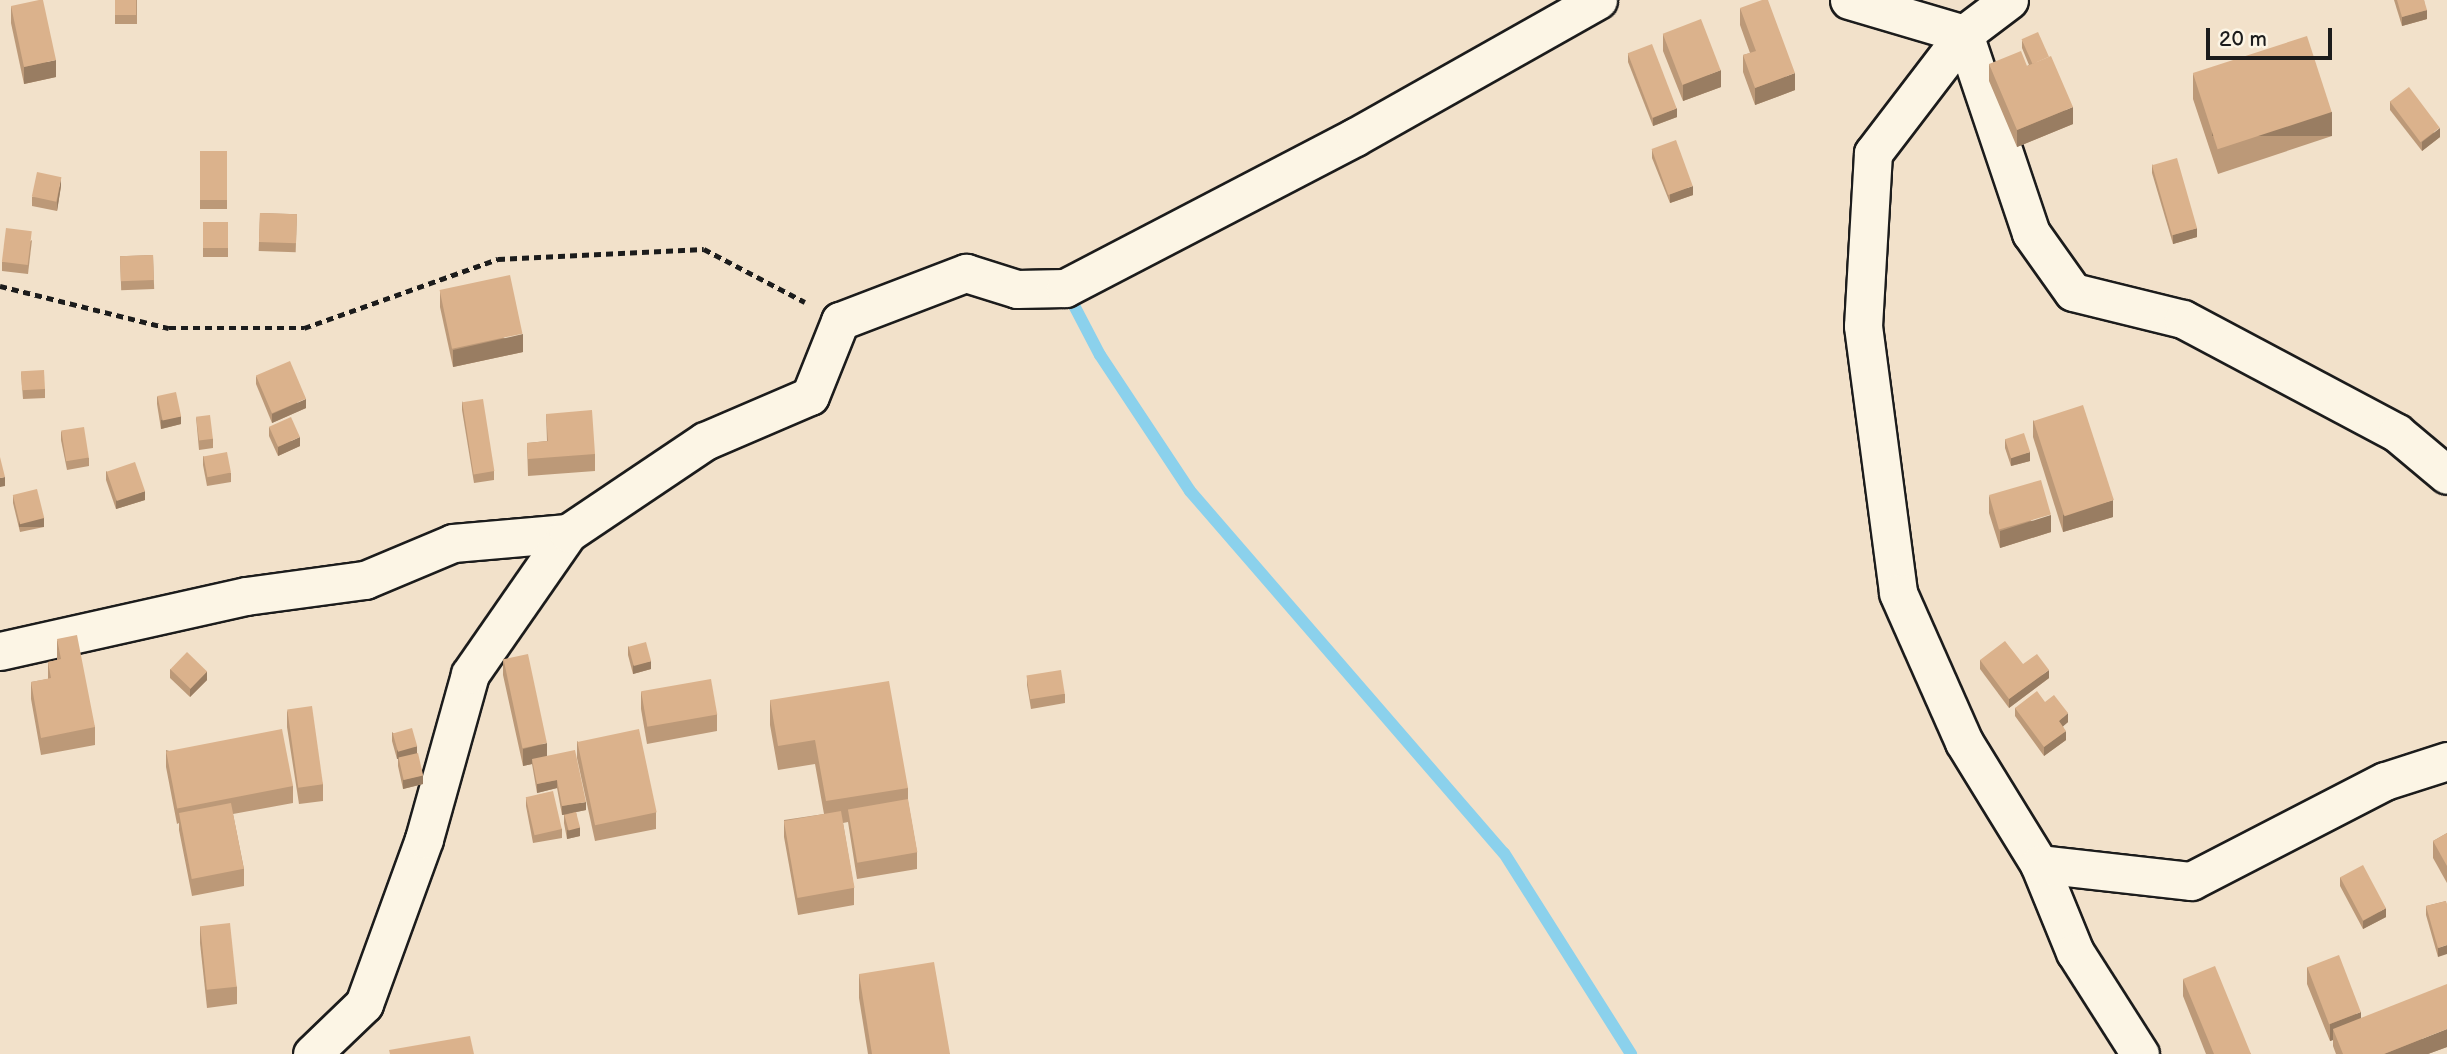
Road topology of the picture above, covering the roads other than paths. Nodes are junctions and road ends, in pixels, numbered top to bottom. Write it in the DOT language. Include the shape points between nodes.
graph roads {
  1 [pos="1598,0"];
  2 [pos="1849,0"];
  3 [pos="2009,0"];
  4 [pos="1964,34"];
  5 [pos="2447,475"];
  6 [pos="568,533"];
  7 [pos="0,651"];
  8 [pos="2447,761"];
  9 [pos="2039,864"];
  10 [pos="312,1054"];
  11 [pos="2140,1054"];
  1 -- 6 [label="street" via="1355,137 1065,288 1017,289 966,273 840,321 810,396 705,441"];
  2 -- 4 [label="street"];
  3 -- 4 [label="street"];
  4 -- 5 [label="street" via="2031,233 2073,292 2183,319 2397,433"];
  4 -- 9 [label="street" via="1873,153 1863,326 1898,593 1964,742"];
  6 -- 7 [label="street" via="453,542 365,580 246,596"];
  6 -- 10 [label="street" via="470,674 424,839 363,1004"];
  8 -- 9 [label="street" via="2385,781 2191,881"];
  9 -- 11 [label="street" via="2075,952"];
}
